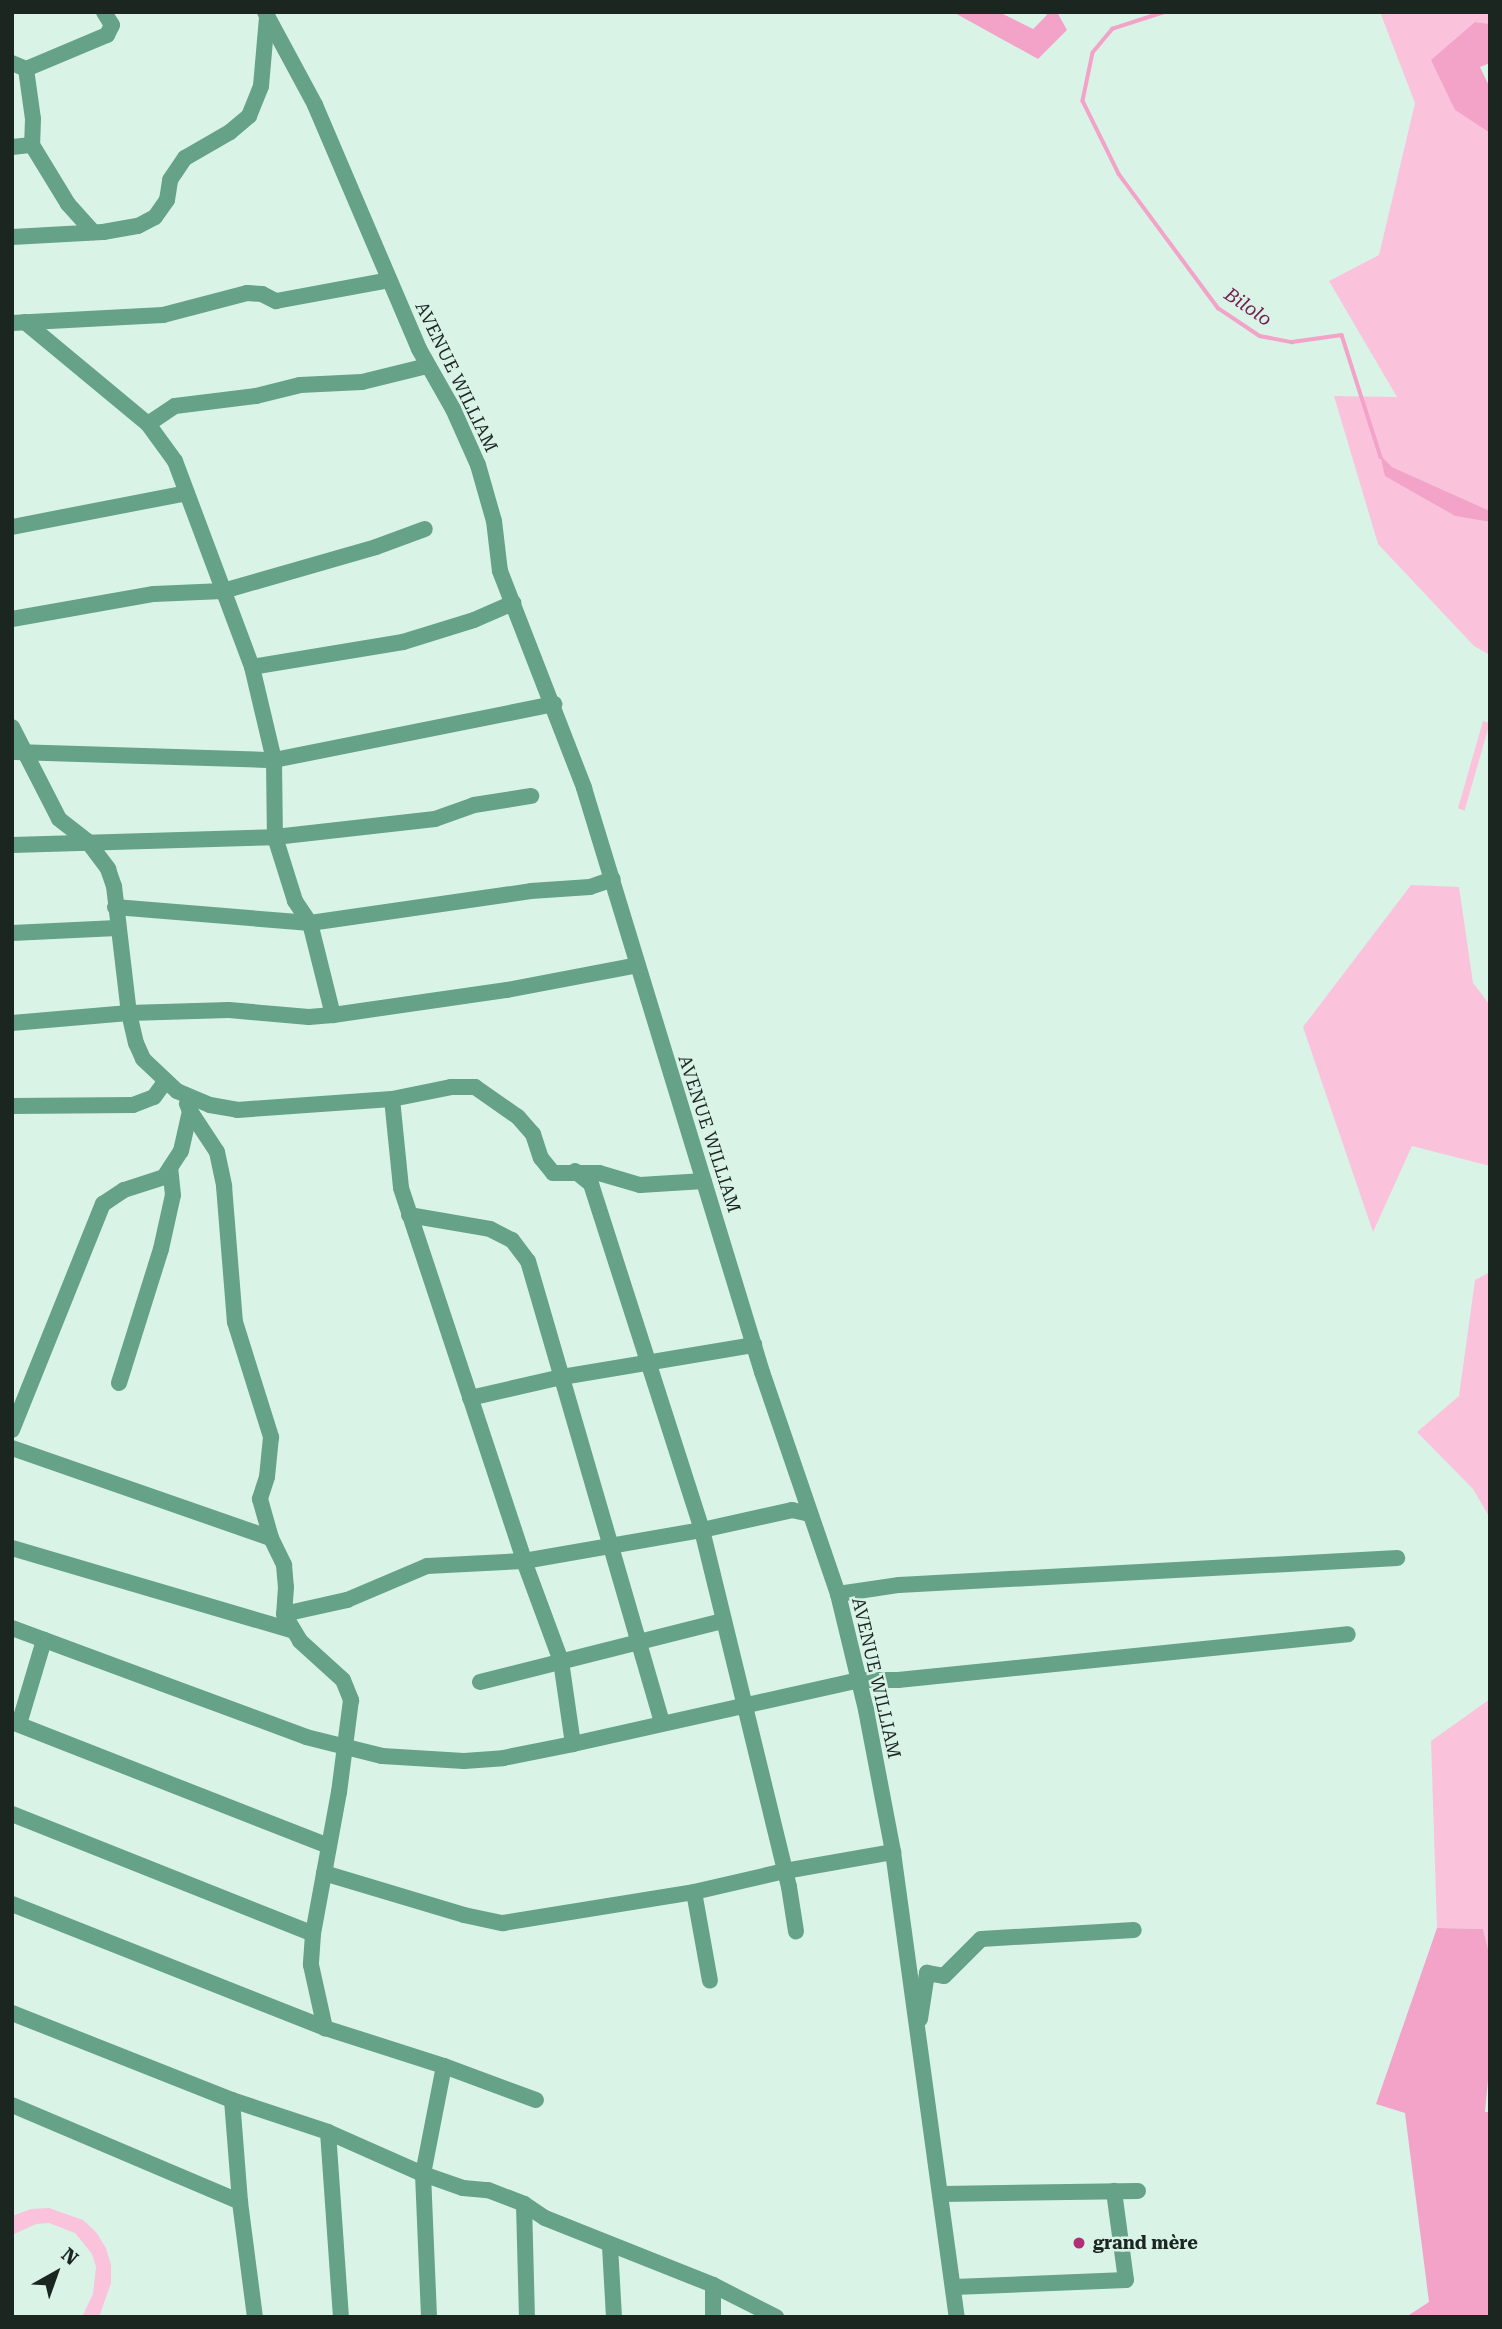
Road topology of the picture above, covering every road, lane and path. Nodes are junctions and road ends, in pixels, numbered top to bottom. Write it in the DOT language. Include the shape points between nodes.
graph roads {
  1 [pos="104,12"];
  2 [pos="266,14"];
  3 [pos="19,66"];
  4 [pos="32,145"];
  5 [pos="12,147"];
  6 [pos="93,232"];
  7 [pos="12,237"];
  8 [pos="388,280"];
  9 [pos="18,322"];
  10 [pos="427,366"];
  11 [pos="148,424"];
  12 [pos="187,494"];
  13 [pos="12,527"];
  14 [pos="425,528"];
  15 [pos="223,590"];
  16 [pos="513,603"];
  17 [pos="12,619"];
  18 [pos="251,667"];
  19 [pos="554,705"];
  20 [pos="12,727"];
  21 [pos="18,752"];
  22 [pos="274,760"];
  23 [pos="531,796"];
  24 [pos="275,837"];
  25 [pos="88,842"];
  26 [pos="12,845"];
  27 [pos="612,880"];
  28 [pos="115,907"];
  29 [pos="310,923"];
  30 [pos="117,928"];
  31 [pos="12,933"];
  32 [pos="638,965"];
  33 [pos="129,1013"];
  34 [pos="333,1015"];
  35 [pos="12,1023"];
  36 [pos="165,1082"];
  37 [pos="184,1095"];
  38 [pos="392,1099"];
  39 [pos="12,1106"];
  40 [pos="190,1111"];
  41 [pos="170,1168"];
  42 [pos="575,1171"];
  43 [pos="704,1181"];
  44 [pos="410,1215"];
  45 [pos="754,1345"];
  46 [pos="649,1364"];
  47 [pos="562,1377"];
  48 [pos="119,1383"];
  49 [pos="470,1398"];
  50 [pos="12,1430"];
  51 [pos="12,1448"];
  52 [pos="810,1514"];
  53 [pos="702,1530"];
  54 [pos="271,1538"];
  55 [pos="609,1546"];
  56 [pos="12,1548"];
  57 [pos="1397,1558"];
  58 [pos="523,1560"];
  59 [pos="838,1594"];
  60 [pos="284,1614"];
  61 [pos="723,1620"];
  62 [pos="12,1628"];
  63 [pos="291,1630"];
  64 [pos="1348,1634"];
  65 [pos="44,1640"];
  66 [pos="636,1640"];
  67 [pos="561,1661"];
  68 [pos="859,1680"];
  69 [pos="480,1682"];
  70 [pos="744,1707"];
  71 [pos="16,1723"];
  72 [pos="662,1723"];
  73 [pos="573,1744"];
  74 [pos="345,1748"];
  75 [pos="12,1814"];
  76 [pos="329,1846"];
  77 [pos="893,1852"];
  78 [pos="785,1871"];
  79 [pos="324,1873"];
  80 [pos="694,1892"];
  81 [pos="12,1904"];
  82 [pos="1134,1930"];
  83 [pos="796,1931"];
  84 [pos="313,1934"];
  85 [pos="710,1981"];
  86 [pos="12,2013"];
  87 [pos="325,2028"];
  88 [pos="918,2033"];
  89 [pos="444,2066"];
  90 [pos="232,2100"];
  91 [pos="536,2100"];
  92 [pos="12,2105"];
  93 [pos="328,2132"];
  94 [pos="423,2174"];
  95 [pos="1114,2191"];
  96 [pos="1138,2192"];
  97 [pos="943,2194"];
  98 [pos="240,2202"];
  99 [pos="524,2204"];
  100 [pos="610,2246"];
  101 [pos="713,2285"];
  102 [pos="954,2287"];
  103 [pos="255,2317"];
  104 [pos="341,2317"];
  105 [pos="429,2317"];
  106 [pos="527,2317"];
  107 [pos="614,2317"];
  108 [pos="713,2317"];
  109 [pos="776,2317"];
  110 [pos="957,2317"];
  1 -- 3 [label="street" via="112,25 107,35"];
  2 -- 6 [label="street" via="261,86 249,116 185,158 155,217 138,226"];
  2 -- 8 [label="street, AVENUE WILLIAM" via="315,105"];
  3 -- 4 [label="street" via="33,118"];
  4 -- 5 [label="street"];
  4 -- 6 [label="street" via="68,204"];
  6 -- 7 [label="street"];
  8 -- 9 [label="street" via="276,301 247,293 163,315"];
  8 -- 10 [label="street, AVENUE WILLIAM"];
  9 -- 11 [label="street"];
  10 -- 11 [label="street" via="362,382 300,386 175,406"];
  10 -- 16 [label="street, AVENUE WILLIAM" via="478,465 494,521 500,571"];
  11 -- 12 [label="street" via="175,461"];
  12 -- 13 [label="street"];
  12 -- 15 [label="street"];
  14 -- 15 [label="street" via="376,547"];
  15 -- 17 [label="street" via="154,594"];
  15 -- 18 [label="street"];
  16 -- 18 [label="street" via="403,642"];
  16 -- 19 [label="street, AVENUE WILLIAM"];
  18 -- 22 [label="street"];
  19 -- 22 [label="street"];
  19 -- 27 [label="street, AVENUE WILLIAM"];
  20 -- 21 [label="street"];
  21 -- 22 [label="street"];
  21 -- 25 [label="street" via="59,819"];
  22 -- 24 [label="street"];
  23 -- 24 [label="street" via="474,805 435,819"];
  24 -- 25 [label="street"];
  24 -- 29 [label="street" via="295,901"];
  25 -- 26 [label="street"];
  25 -- 28 [label="street" via="108,869"];
  27 -- 29 [label="street" via="590,887 531,891"];
  27 -- 32 [label="street, AVENUE WILLIAM"];
  28 -- 29 [label="street"];
  28 -- 30 [label="street"];
  29 -- 34 [label="street"];
  30 -- 31 [label="street"];
  30 -- 33 [label="street"];
  32 -- 34 [label="street"];
  32 -- 43 [label="street, AVENUE WILLIAM"];
  33 -- 34 [label="street" via="229,1010"];
  33 -- 35 [label="street"];
  33 -- 36 [label="street" via="143,1059"];
  36 -- 37 [label="street"];
  36 -- 39 [label="street" via="154,1097 133,1105"];
  37 -- 38 [label="street" via="237,1110"];
  37 -- 40 [label="street"];
  38 -- 42 [label="street" via="475,1087 518,1117 533,1134 549,1170 559,1174"];
  38 -- 44 [label="street" via="397,1159"];
  40 -- 41 [label="street" via="181,1151"];
  40 -- 54 [label="street" via="216,1152 234,1322 271,1437 260,1499"];
  41 -- 48 [label="street" via="173,1195 167,1225"];
  41 -- 50 [label="street" via="164,1177 124,1190 103,1204"];
  42 -- 43 [label="street" via="640,1185"];
  42 -- 46 [label="street" via="591,1184"];
  43 -- 45 [label="street, AVENUE WILLIAM"];
  44 -- 47 [label="street" via="490,1229 512,1240 528,1261"];
  44 -- 49 [label="street"];
  45 -- 46 [label="street"];
  45 -- 52 [label="street, AVENUE WILLIAM"];
  46 -- 47 [label="street"];
  46 -- 53 [label="street"];
  47 -- 49 [label="street"];
  47 -- 55 [label="street"];
  49 -- 58 [label="street"];
  51 -- 54 [label="street"];
  52 -- 53 [label="street" via="792,1510"];
  52 -- 59 [label="street, AVENUE WILLIAM"];
  53 -- 55 [label="street"];
  53 -- 61 [label="street"];
  54 -- 60 [label="street" via="284,1565"];
  55 -- 58 [label="street"];
  55 -- 66 [label="street"];
  56 -- 63 [label="street"];
  57 -- 59 [label="street" via="899,1585"];
  58 -- 60 [label="street" via="427,1566 347,1600"];
  58 -- 67 [label="street"];
  59 -- 68 [label="street, AVENUE WILLIAM"];
  60 -- 63 [label="street"];
  61 -- 66 [label="street"];
  61 -- 70 [label="street"];
  62 -- 65 [label="street"];
  63 -- 74 [label="street" via="347,1689 351,1700"];
  64 -- 68 [label="street" via="898,1680"];
  65 -- 71 [label="street"];
  65 -- 74 [label="street"];
  66 -- 67 [label="street"];
  66 -- 72 [label="street"];
  67 -- 69 [label="street"];
  67 -- 73 [label="street"];
  68 -- 70 [label="street"];
  68 -- 77 [label="street, AVENUE WILLIAM"];
  70 -- 72 [label="street"];
  70 -- 78 [label="street"];
  71 -- 76 [label="street"];
  72 -- 73 [label="street"];
  73 -- 74 [label="street" via="464,1761 418,1760"];
  74 -- 76 [label="street"];
  75 -- 84 [label="street"];
  76 -- 79 [label="street"];
  77 -- 78 [label="street"];
  77 -- 88 [label="street, AVENUE WILLIAM"];
  78 -- 80 [label="street"];
  78 -- 83 [label="street"];
  79 -- 80 [label="street" via="503,1923"];
  79 -- 84 [label="street"];
  80 -- 85 [label="street"];
  81 -- 87 [label="street"];
  82 -- 88 [label="street" via="981,1939 944,1976 927,1972"];
  84 -- 87 [label="street" via="311,1965"];
  86 -- 90 [label="street"];
  87 -- 89 [label="street"];
  88 -- 97 [label="street, AVENUE WILLIAM"];
  89 -- 91 [label="street"];
  89 -- 94 [label="street"];
  90 -- 93 [label="street"];
  90 -- 98 [label="street"];
  92 -- 98 [label="street"];
  93 -- 94 [label="street"];
  93 -- 104 [label="street"];
  94 -- 99 [label="street"];
  94 -- 105 [label="street"];
  95 -- 96 [label="street"];
  95 -- 97 [label="street"];
  95 -- 102 [label="street" via="1126,2280"];
  97 -- 102 [label="street, AVENUE WILLIAM"];
  98 -- 103 [label="street"];
  99 -- 100 [label="street"];
  99 -- 106 [label="street"];
  100 -- 101 [label="street"];
  100 -- 107 [label="street"];
  101 -- 108 [label="street"];
  101 -- 109 [label="street"];
  102 -- 110 [label="street, AVENUE WILLIAM"];
}
